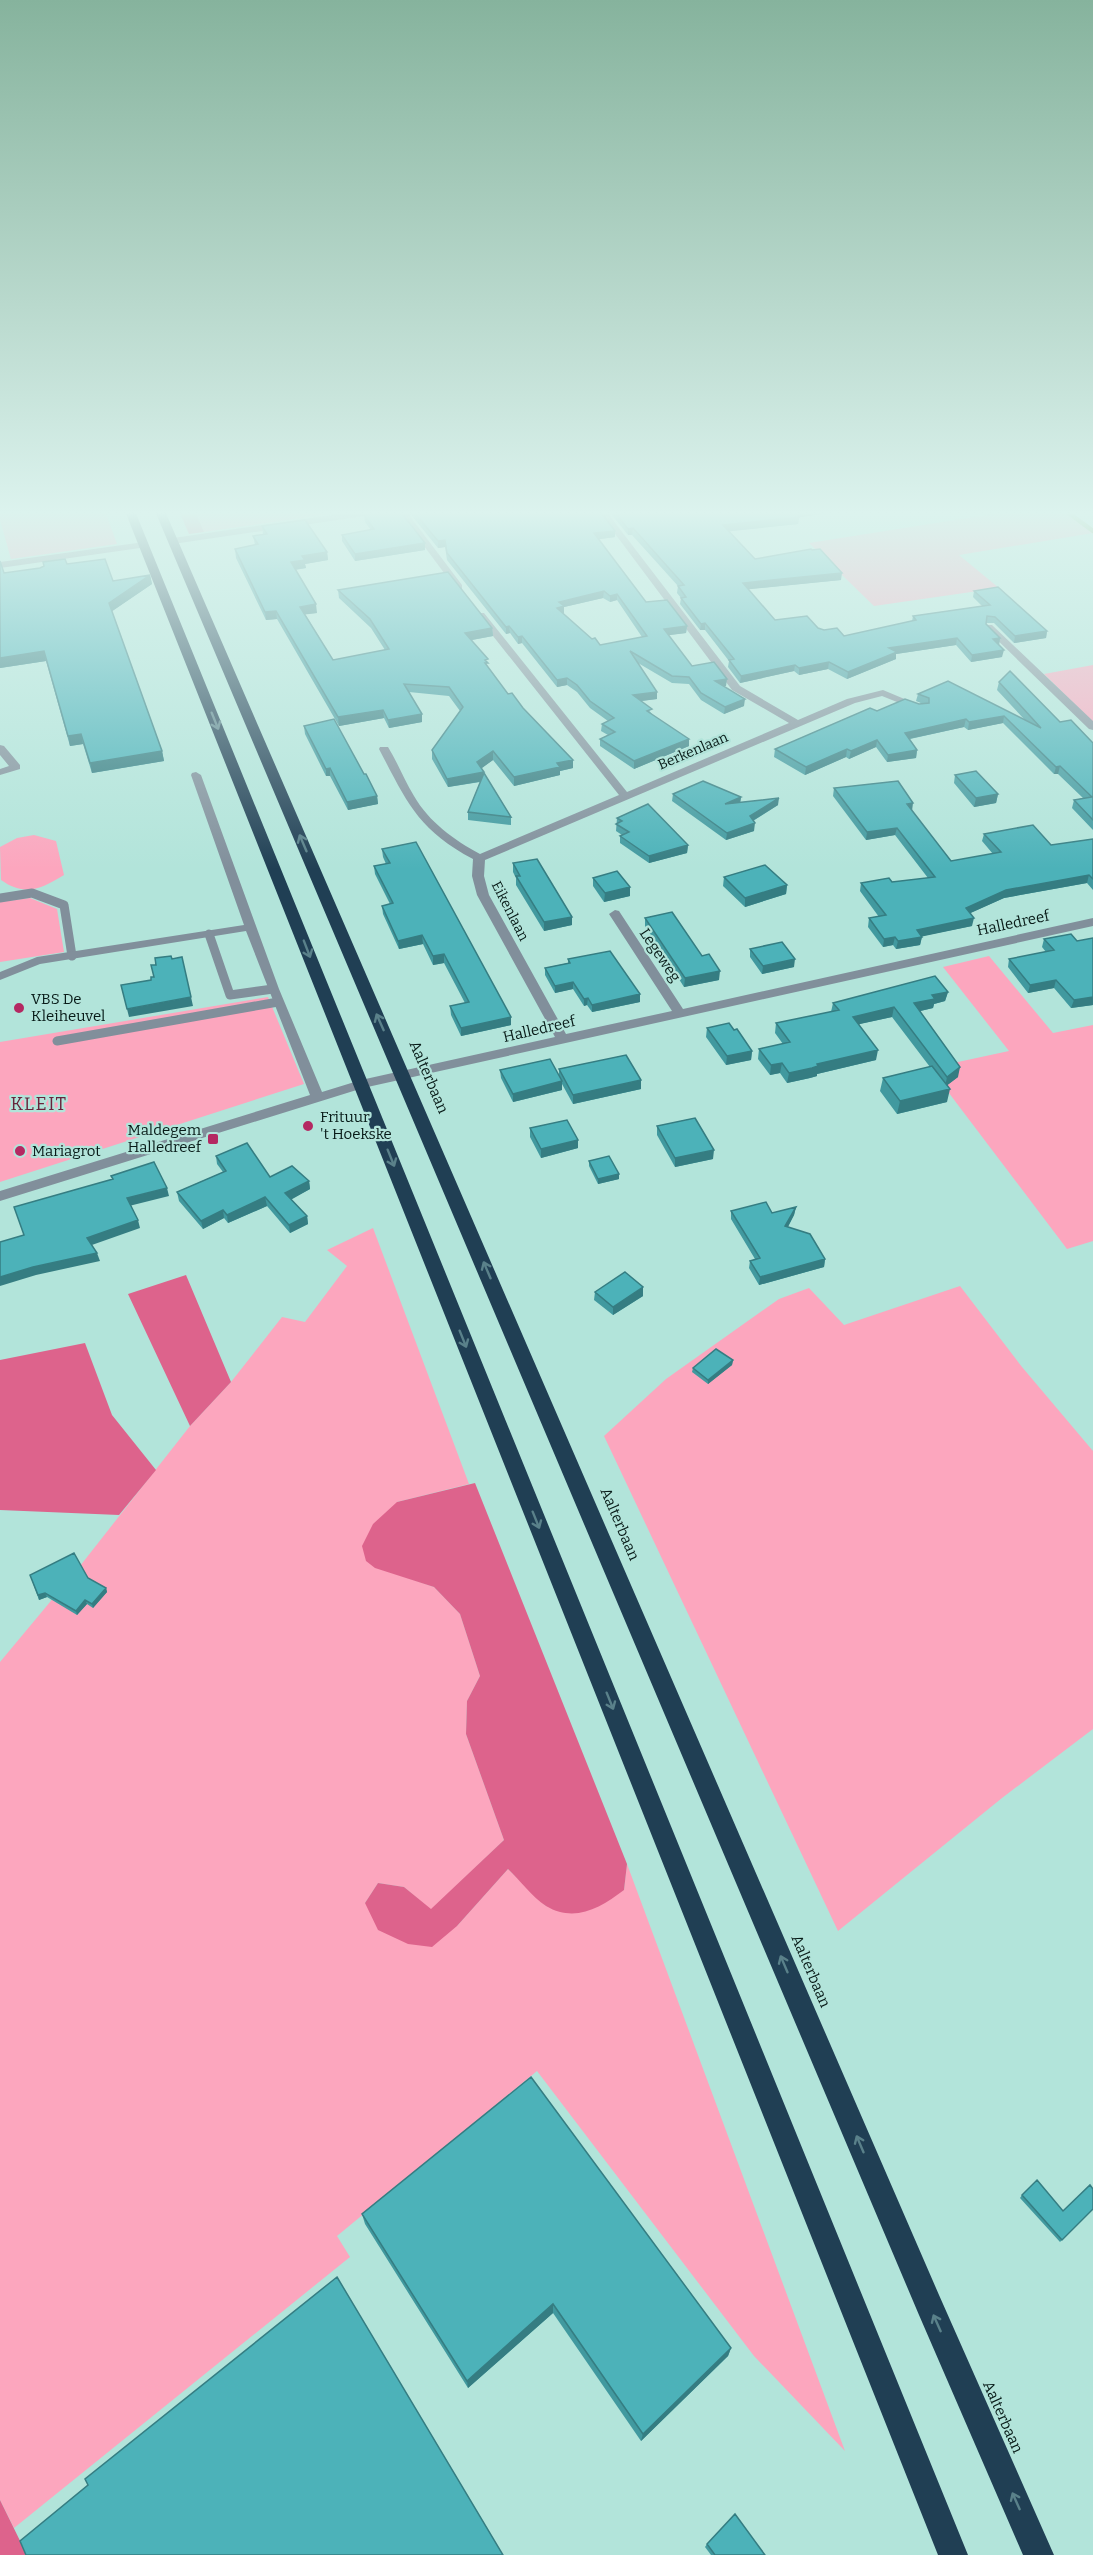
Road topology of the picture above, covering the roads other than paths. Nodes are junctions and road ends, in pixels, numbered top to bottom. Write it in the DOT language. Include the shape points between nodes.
graph roads {
  1 [pos="178,630"];
  2 [pos="211,630"];
  3 [pos="493,630"];
  4 [pos="692,630"];
  5 [pos="992,630"];
  6 [pos="921,708"];
  7 [pos="796,723"];
  8 [pos="1093,727"];
  9 [pos="0,748"];
  10 [pos="384,749"];
  11 [pos="0,772"];
  12 [pos="196,775"];
  13 [pos="625,796"];
  14 [pos="479,858"];
  15 [pos="0,898"];
  16 [pos="615,914"];
  17 [pos="1093,922"];
  18 [pos="251,927"];
  19 [pos="209,934"];
  20 [pos="72,956"];
  21 [pos="0,976"];
  22 [pos="273,989"];
  23 [pos="278,1002"];
  24 [pos="680,1013"];
  25 [pos="563,1040"];
  26 [pos="57,1041"];
  27 [pos="403,1076"];
  28 [pos="361,1084"];
  29 [pos="317,1097"];
  30 [pos="0,1196"];
  31 [pos="953,2555"];
  32 [pos="1039,2555"];
  1 -- 28 [label="highway, one-way"];
  27 -- 2 [label="highway, Aalterbaan, one-way"];
  3 -- 13 [label="street"];
  4 -- 7 [label="street" via="736,688"];
  5 -- 8 [label="street"];
  6 -- 7 [label="street, Berkenlaan" via="883,693"];
  7 -- 13 [label="street, Berkenlaan"];
  9 -- 11 [label="street" via="16,767"];
  10 -- 14 [label="street" via="416,808 437,829"];
  12 -- 18 [label="street"];
  13 -- 14 [label="street, Berkenlaan"];
  14 -- 25 [label="street, Eikenlaan" via="483,895"];
  15 -- 20 [label="lane" via="32,893 64,905"];
  16 -- 24 [label="street, Legeweg"];
  17 -- 24 [label="street, Halledreef"];
  18 -- 19 [label="street"];
  18 -- 22 [label="street"];
  19 -- 20 [label="street"];
  19 -- 22 [label="lane" via="230,995"];
  20 -- 21 [label="street" via="37,961"];
  22 -- 23 [label="street"];
  23 -- 26 [label="lane"];
  23 -- 29 [label="street"];
  24 -- 25 [label="street, Halledreef"];
  25 -- 27 [label="street, Halledreef"];
  27 -- 28 [label="street, Halledreef"];
  32 -- 27 [label="highway, Aalterbaan, one-way"];
  28 -- 29 [label="street, Halledreef"];
  28 -- 31 [label="highway, one-way"];
  29 -- 30 [label="street, Halledreef"];
}
